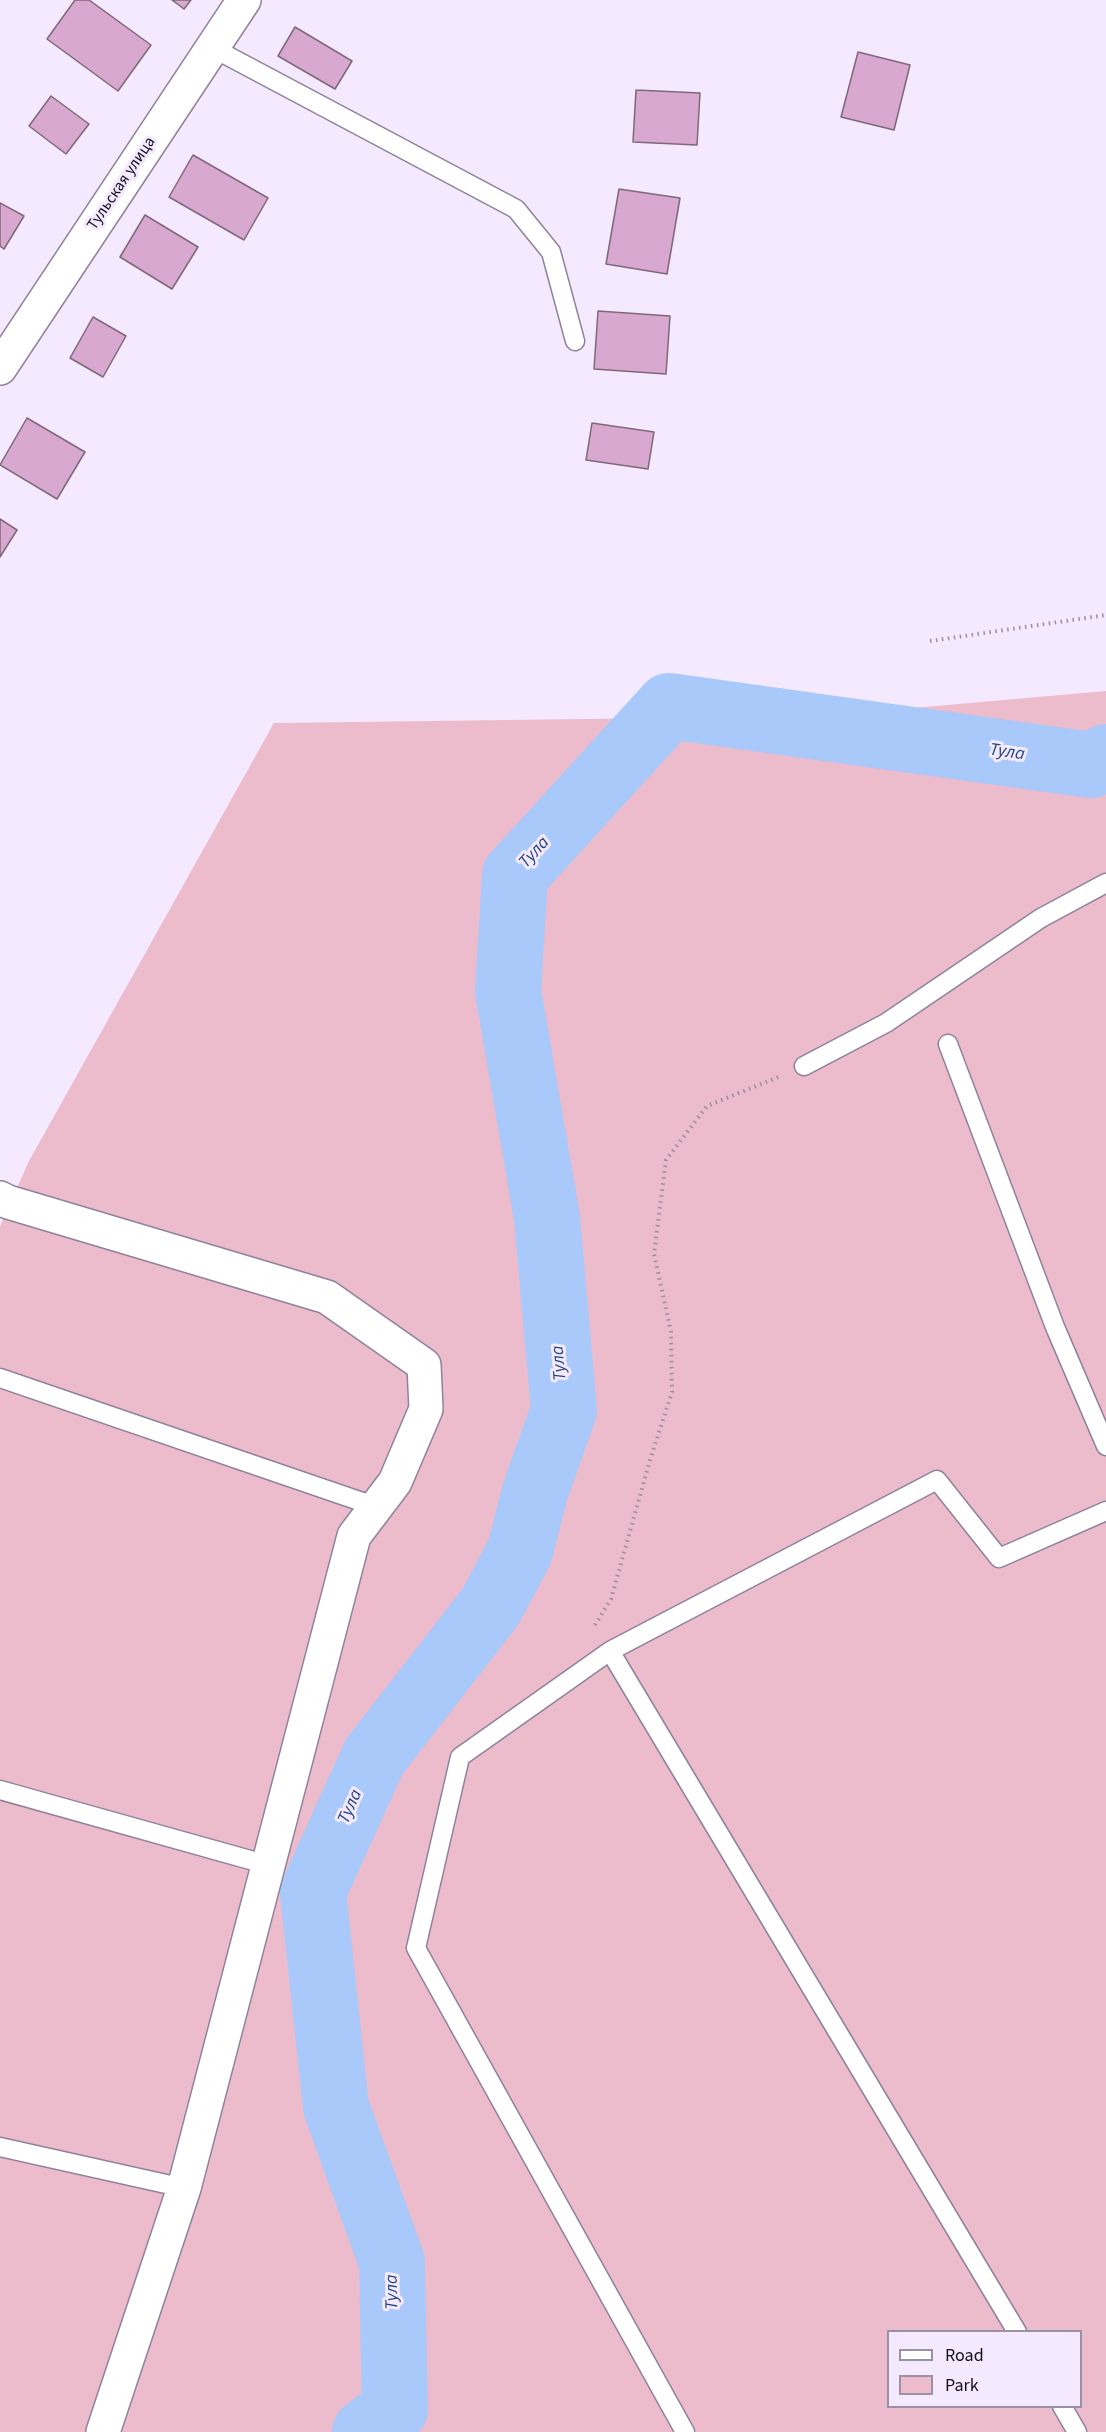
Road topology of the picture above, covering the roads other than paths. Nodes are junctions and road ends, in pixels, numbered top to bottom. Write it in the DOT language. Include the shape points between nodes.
graph roads {
  1 [pos="244,0"];
  2 [pos="213,48"];
  3 [pos="575,341"];
  4 [pos="0,368"];
  5 [pos="1106,883"];
  6 [pos="948,1044"];
  7 [pos="804,1066"];
  8 [pos="0,1198"];
  9 [pos="0,1378"];
  10 [pos="1106,1446"];
  11 [pos="377,1507"];
  12 [pos="1106,1510"];
  13 [pos="610,1651"];
  14 [pos="0,1790"];
  15 [pos="268,1865"];
  16 [pos="0,2147"];
  17 [pos="184,2188"];
  18 [pos="1016,2330"];
  19 [pos="1063,2408"];
  20 [pos="103,2432"];
  21 [pos="685,2432"];
  22 [pos="1077,2432"];
  1 -- 2 [label="street, Тульская улица"];
  2 -- 3 [label="lane" via="516,209 551,252"];
  2 -- 4 [label="street, Тульская улица"];
  5 -- 7 [label="lane" via="1041,918 886,1023"];
  6 -- 10 [label="lane" via="1055,1327"];
  8 -- 11 [label="street" via="327,1297 424,1365 426,1409 395,1482"];
  9 -- 11 [label="lane"];
  11 -- 15 [label="street" via="354,1536"];
  12 -- 13 [label="lane" via="999,1557 937,1480"];
  13 -- 18 [label="lane"];
  13 -- 21 [label="lane" via="460,1757 416,1948"];
  14 -- 15 [label="lane"];
  15 -- 17 [label="street"];
  16 -- 17 [label="lane"];
  17 -- 20 [label="street"];
  19 -- 22 [label="lane"];
}
